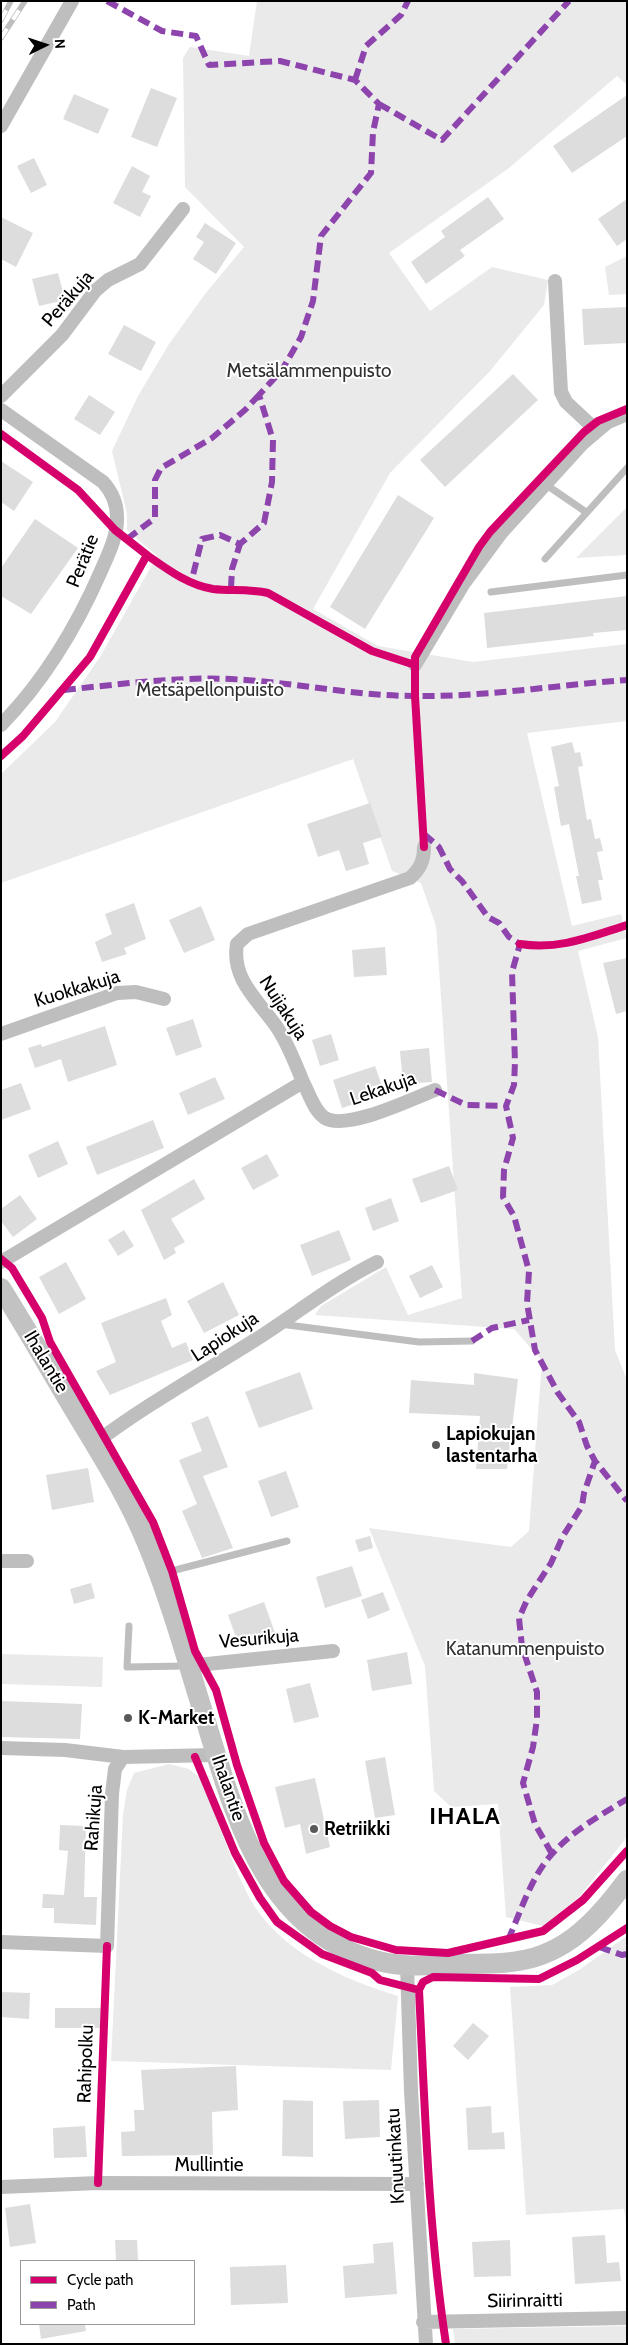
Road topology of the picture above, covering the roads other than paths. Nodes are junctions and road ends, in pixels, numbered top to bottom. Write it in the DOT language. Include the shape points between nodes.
graph roads {
  1 [pos="72,1"];
  2 [pos="1,126"];
  3 [pos="183,209"];
  4 [pos="555,281"];
  5 [pos="1,396"];
  6 [pos="1,410"];
  7 [pos="627,414"];
  8 [pos="596,430"];
  9 [pos="627,468"];
  10 [pos="545,484"];
  11 [pos="586,512"];
  12 [pos="545,558"];
  13 [pos="627,574"];
  14 [pos="491,592"];
  15 [pos="415,665"];
  16 [pos="1,725"];
  17 [pos="424,847"];
  18 [pos="164,999"];
  19 [pos="1,1034"];
  20 [pos="303,1082"];
  21 [pos="435,1090"];
  22 [pos="1,1262"];
  23 [pos="377,1262"];
  24 [pos="1,1288"];
  25 [pos="280,1324"];
  26 [pos="472,1341"];
  27 [pos="94,1444"];
  28 [pos="287,1541"];
  29 [pos="1,1561"];
  30 [pos="27,1561"];
  31 [pos="159,1574"];
  32 [pos="129,1626"];
  33 [pos="332,1651"];
  34 [pos="188,1666"];
  35 [pos="1,1748"];
  36 [pos="216,1755"];
  37 [pos="123,1757"];
  38 [pos="627,1880"];
  39 [pos="1,1942"];
  40 [pos="407,1965"];
  41 [pos="416,2184"];
  42 [pos="1,2187"];
  43 [pos="627,2318"];
  44 [pos="423,2322"];
  45 [pos="426,2344"];
  1 -- 2 [label="street"];
  3 -- 5 [label="street, Peräkuja" via="140,264 108,280 95,291 62,335"];
  4 -- 8 [label="street" via="561,392 566,402"];
  6 -- 16 [label="street, Perätie" via="104,482 112,492 118,517 107,557 76,626 52,662"];
  7 -- 8 [label="street"];
  8 -- 10 [label="street"];
  9 -- 11 [label="lane"];
  10 -- 11 [label="lane"];
  10 -- 15 [label="street" via="464,583"];
  11 -- 12 [label="lane"];
  13 -- 14 [label="lane"];
  17 -- 20 [label="street, Nuijakuja" via="424,858 410,878 248,934 237,944 241,978 250,995 276,1026"];
  18 -- 19 [label="street, Kuokkakuja" via="136,992 117,993"];
  20 -- 21 [label="street, Lekakuja" via="324,1118 334,1122 355,1119"];
  20 -- 22 [label="street"];
  23 -- 25 [label="street, Lapiokuja" via="345,1278"];
  24 -- 27 [label="street, Ihalantie"];
  25 -- 26 [label="lane" via="419,1342"];
  25 -- 27 [label="street, Lapiokuja"];
  27 -- 31 [label="street, Ihalantie" via="131,1508"];
  28 -- 31 [label="lane"];
  29 -- 30 [label="street"];
  31 -- 34 [label="street, Ihalantie"];
  32 -- 34 [label="lane" via="128,1667"];
  33 -- 34 [label="street, Vesurikuja"];
  34 -- 36 [label="street, Ihalantie"];
  35 -- 37 [label="street" via="64,1750"];
  36 -- 37 [label="street"];
  36 -- 40 [label="street, Ihalantie" via="249,1846 272,1886 297,1916 331,1940 360,1955 380,1962"];
  37 -- 39 [label="street, Rahikuja" via="115,1769 112,1794 108,1946"];
  38 -- 40 [label="street, Ihalantie" via="594,1922 563,1945 541,1956 493,1964"];
  40 -- 41 [label="street, Knuutinkatu"];
  41 -- 42 [label="street, Mullintie" via="98,2183"];
  41 -- 44 [label="street, Knuutinkatu"];
  43 -- 44 [label="street, Siirinraitti"];
  44 -- 45 [label="street, Knuutinkatu"];
}
